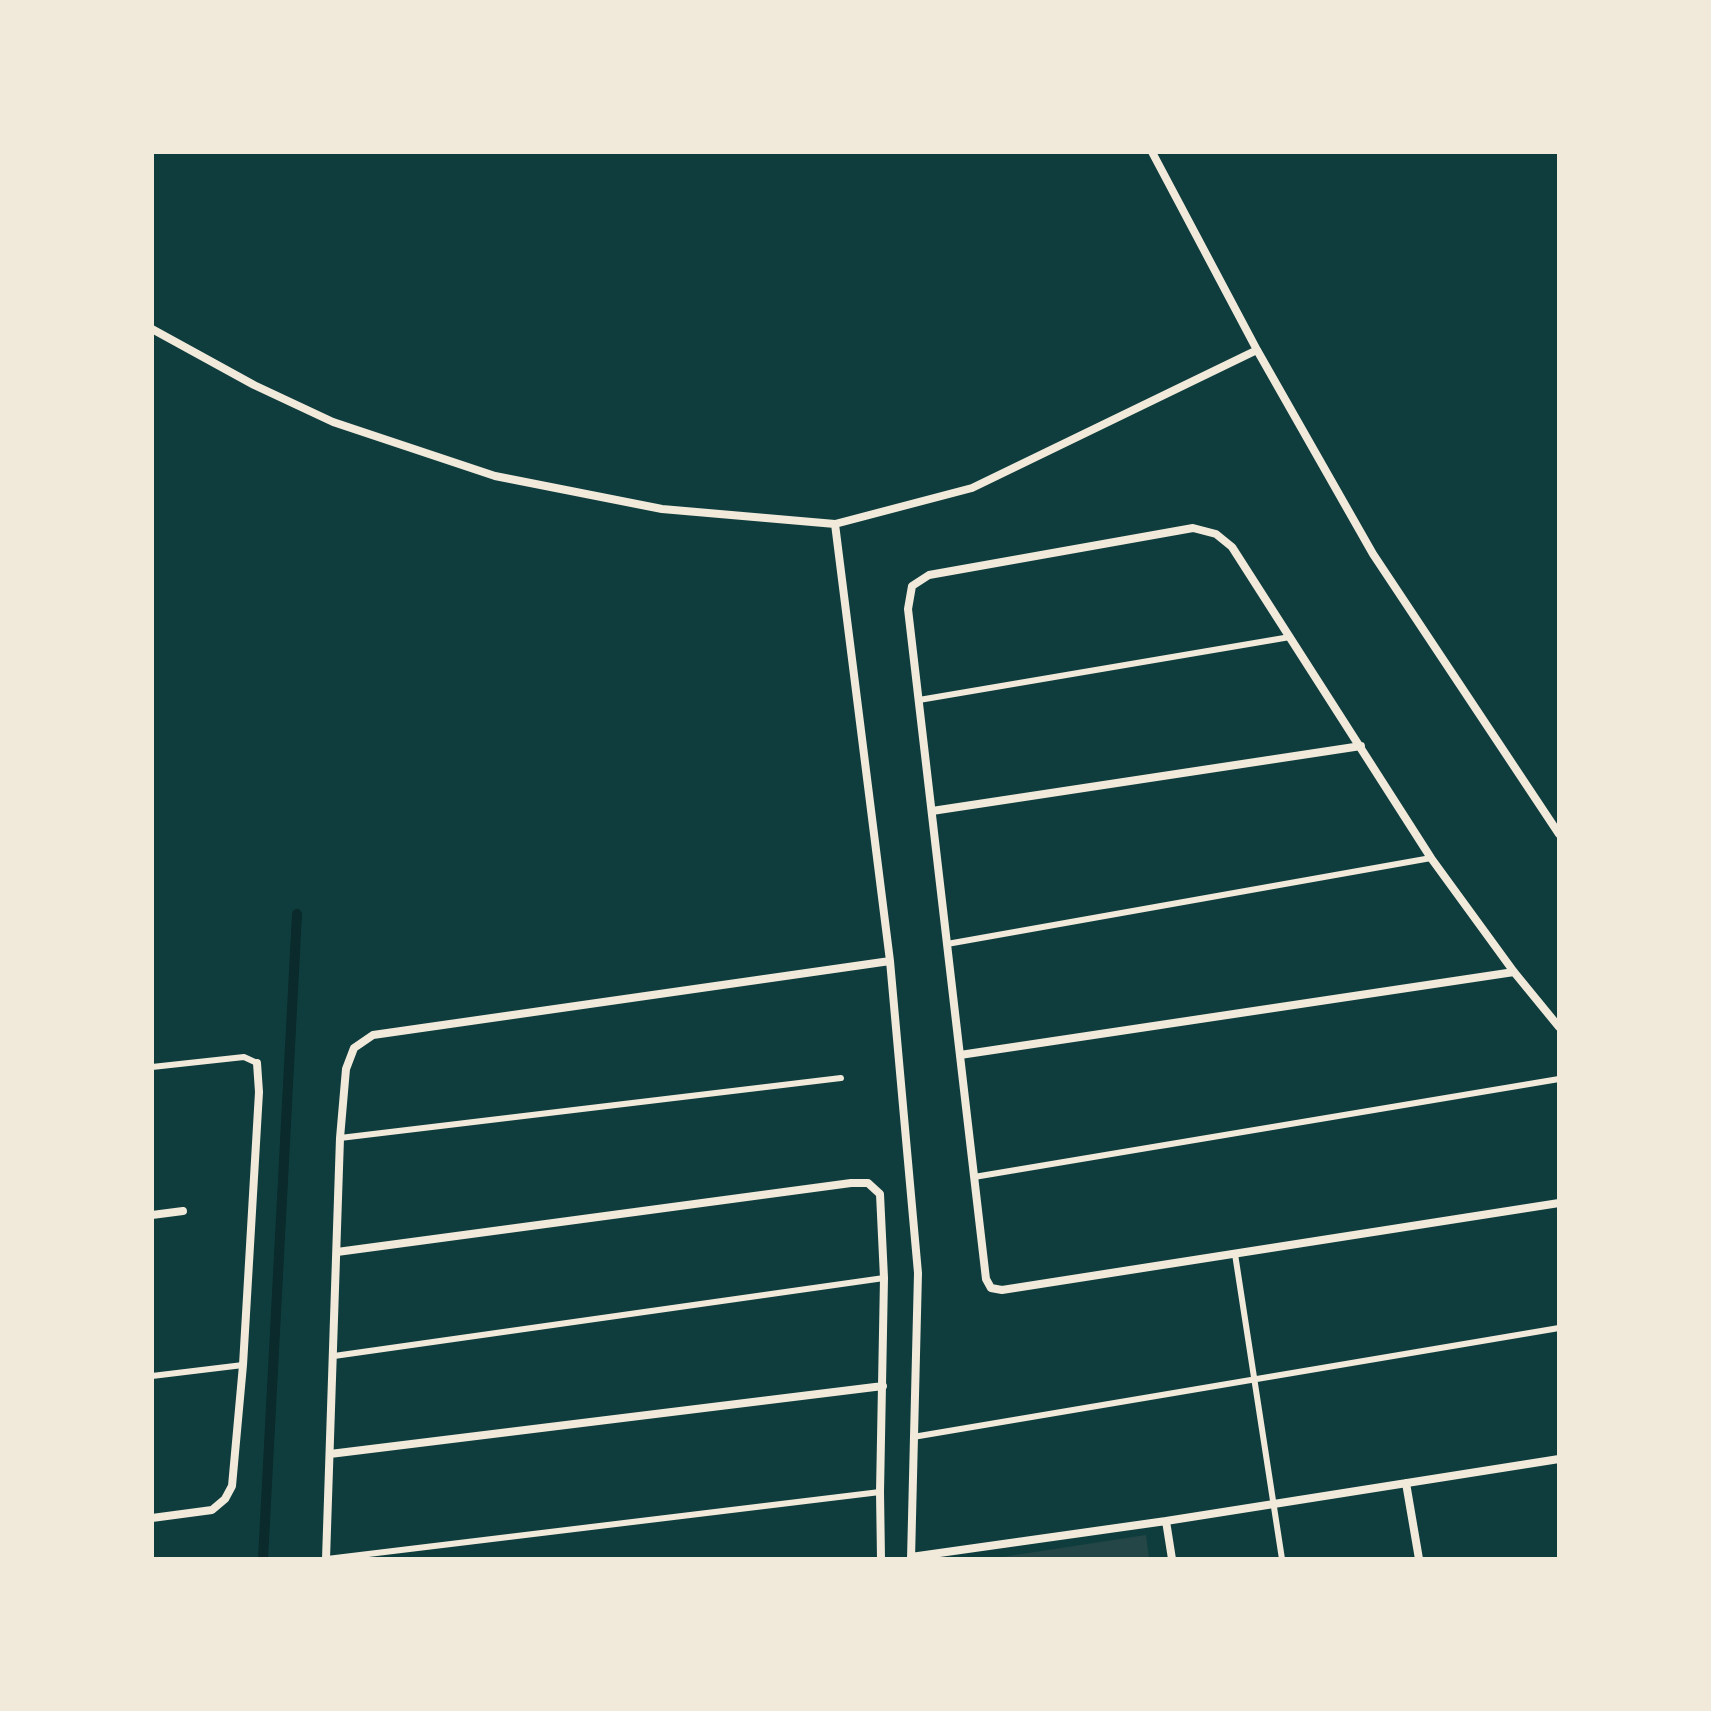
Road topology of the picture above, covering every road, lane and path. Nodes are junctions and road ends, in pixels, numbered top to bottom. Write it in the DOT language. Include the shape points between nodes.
graph roads {
  1 [pos="1152,152"];
  2 [pos="152,329"];
  3 [pos="1257,350"];
  4 [pos="835,524"];
  5 [pos="1290,637"];
  6 [pos="919,700"];
  7 [pos="1361,746"];
  8 [pos="932,811"];
  9 [pos="1559,834"];
  10 [pos="1431,858"];
  11 [pos="947,944"];
  12 [pos="890,961"];
  13 [pos="1514,972"];
  14 [pos="1559,1027"];
  15 [pos="960,1055"];
  16 [pos="257,1063"];
  17 [pos="152,1067"];
  18 [pos="841,1078"];
  19 [pos="1559,1079"];
  20 [pos="340,1138"];
  21 [pos="974,1177"];
  22 [pos="1559,1203"];
  23 [pos="183,1211"];
  24 [pos="152,1215"];
  25 [pos="337,1252"];
  26 [pos="1235,1254"];
  27 [pos="884,1278"];
  28 [pos="1559,1328"];
  29 [pos="334,1356"];
  30 [pos="243,1365"];
  31 [pos="152,1376"];
  32 [pos="1253,1380"];
  33 [pos="883,1386"];
  34 [pos="913,1437"];
  35 [pos="330,1454"];
  36 [pos="1559,1459"];
  37 [pos="1406,1483"];
  38 [pos="880,1492"];
  39 [pos="1273,1504"];
  40 [pos="152,1518"];
  41 [pos="1166,1521"];
  42 [pos="911,1558"];
  43 [pos="327,1559"];
  44 [pos="881,1559"];
  45 [pos="1172,1559"];
  46 [pos="1282,1559"];
  47 [pos="1419,1559"];
  1 -- 3 [label="street"];
  2 -- 4 [label="street" via="333,422 495,476 662,509"];
  3 -- 4 [label="street" via="972,488"];
  3 -- 9 [label="street" via="1373,554"];
  4 -- 12 [label="street"];
  5 -- 6 [label="lane"];
  5 -- 6 [label="street" via="1232,547 1216,534 1193,528 929,575 912,586 908,609"];
  5 -- 7 [label="street"];
  6 -- 8 [label="street"];
  7 -- 8 [label="street"];
  7 -- 10 [label="street"];
  8 -- 11 [label="street"];
  10 -- 11 [label="lane"];
  10 -- 13 [label="street"];
  11 -- 15 [label="street"];
  12 -- 20 [label="street" via="373,1035 354,1048 346,1069"];
  12 -- 34 [label="street" via="918,1273"];
  13 -- 14 [label="street"];
  13 -- 15 [label="street"];
  15 -- 21 [label="street"];
  16 -- 17 [label="lane" via="244,1057"];
  16 -- 30 [label="street"];
  18 -- 20 [label="lane"];
  19 -- 21 [label="lane"];
  20 -- 25 [label="street"];
  21 -- 26 [label="street" via="991,1288"];
  22 -- 26 [label="street"];
  23 -- 24 [label="street"];
  25 -- 27 [label="street" via="868,1183 880,1194"];
  25 -- 29 [label="street"];
  26 -- 32 [label="lane"];
  27 -- 29 [label="lane"];
  27 -- 33 [label="street"];
  28 -- 32 [label="lane"];
  29 -- 35 [label="street"];
  30 -- 31 [label="lane"];
  30 -- 40 [label="street" via="235,1475 225,1499 212,1510"];
  32 -- 34 [label="lane"];
  32 -- 39 [label="lane"];
  33 -- 35 [label="street"];
  33 -- 38 [label="street"];
  34 -- 42 [label="street"];
  35 -- 43 [label="street"];
  36 -- 37 [label="street"];
  37 -- 39 [label="street"];
  37 -- 47 [label="street"];
  38 -- 43 [label="lane"];
  38 -- 44 [label="street"];
  39 -- 41 [label="street"];
  39 -- 46 [label="lane"];
  41 -- 42 [label="street"];
  41 -- 45 [label="street"];
}
